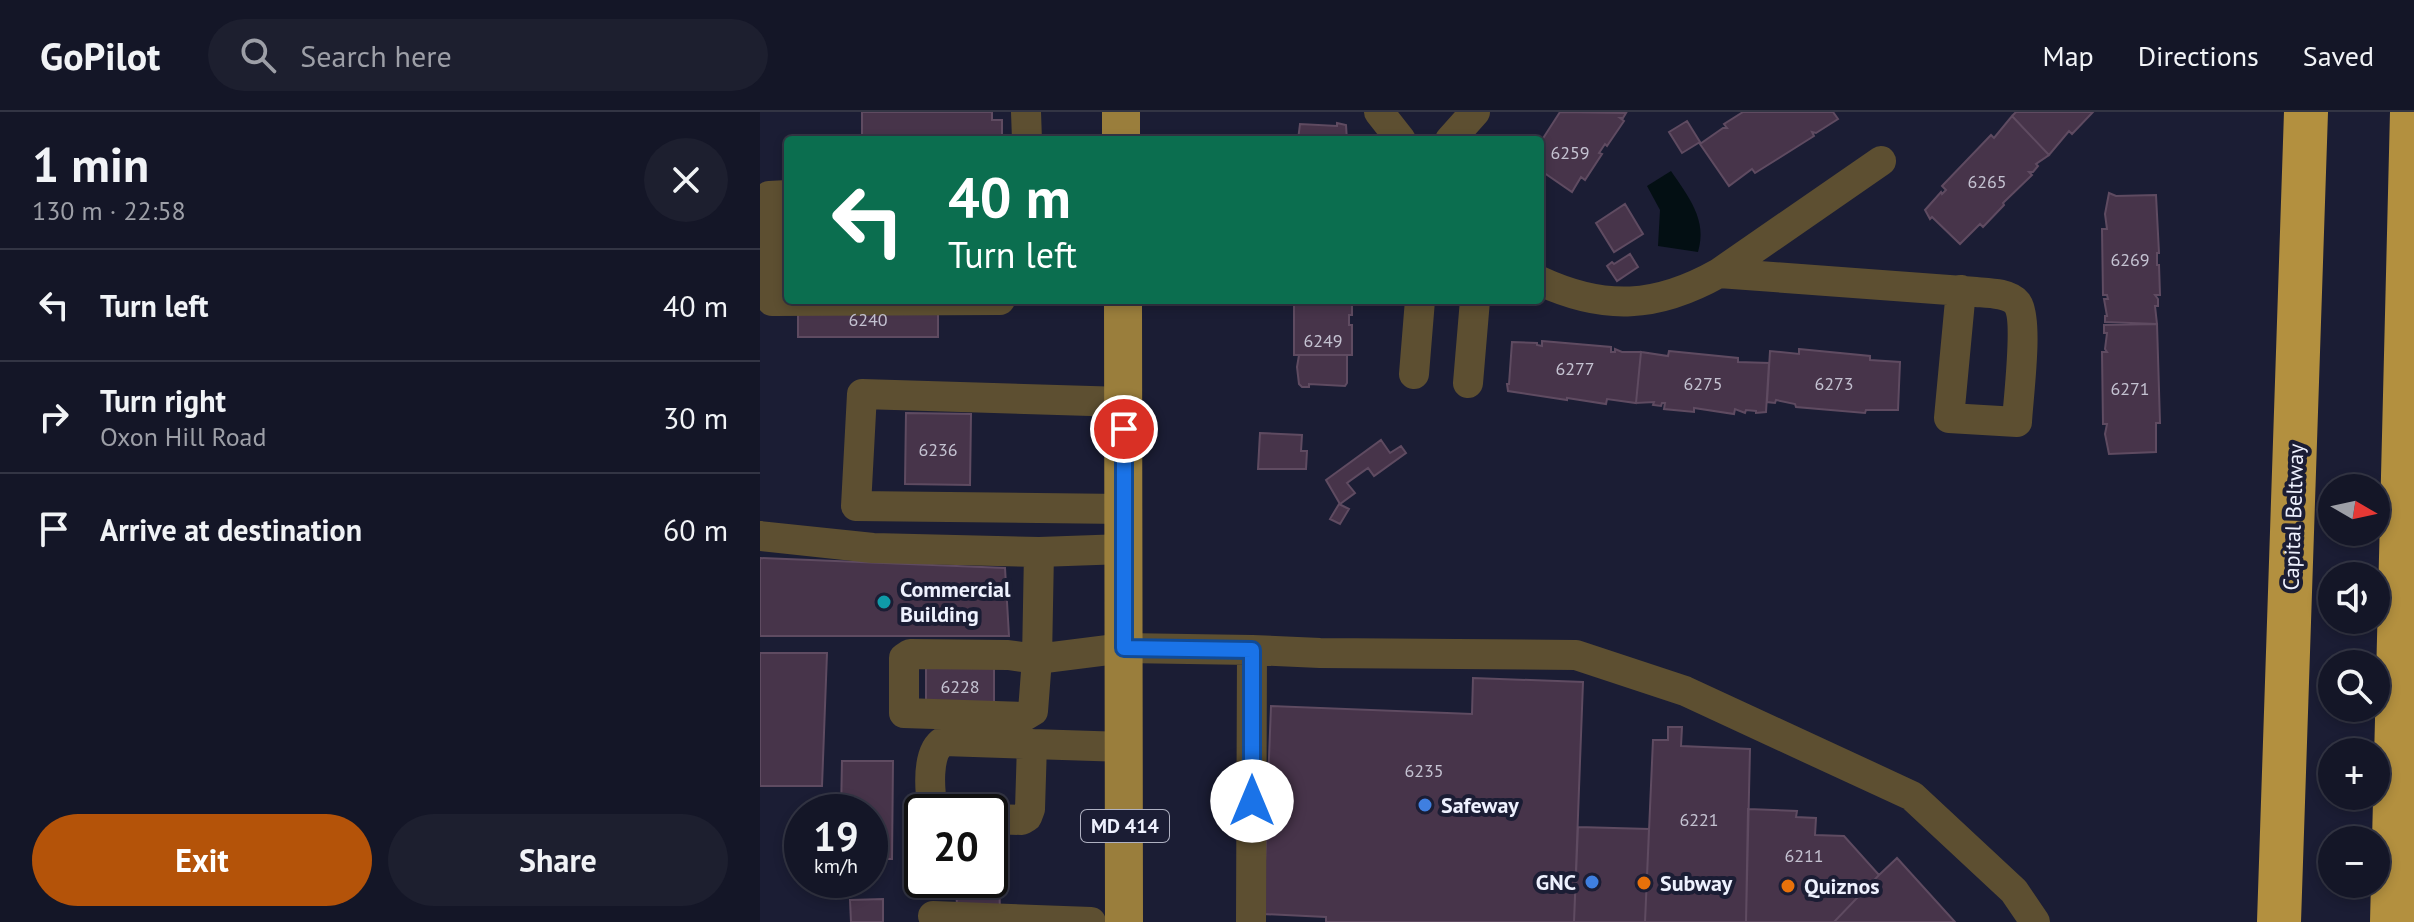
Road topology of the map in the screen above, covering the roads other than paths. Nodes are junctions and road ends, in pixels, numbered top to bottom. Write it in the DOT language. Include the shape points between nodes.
graph roads {
  1 [pos="1026,112"];
  2 [pos="1121,112"];
  3 [pos="1379,112"];
  4 [pos="1475,112"];
  5 [pos="2306,112"];
  6 [pos="2412,112"];
  7 [pos="1027,136"];
  8 [pos="1121,136"];
  9 [pos="1398,136"];
  10 [pos="1454,136"];
  11 [pos="1881,161"];
  12 [pos="784,195"];
  13 [pos="1719,273"];
  14 [pos="1544,283"];
  15 [pos="1961,290"];
  16 [pos="784,301"];
  17 [pos="1123,304"];
  18 [pos="1420,304"];
  19 [pos="1475,304"];
  20 [pos="1414,374"];
  21 [pos="1468,383"];
  22 [pos="1124,402"];
  23 [pos="1124,509"];
  24 [pos="760,536"];
  25 [pos="1124,549"];
  26 [pos="1039,552"];
  27 [pos="1124,648"];
  28 [pos="1252,650"];
  29 [pos="1032,744"];
  30 [pos="1125,747"];
  31 [pos="933,794"];
  32 [pos="1008,820"];
  33 [pos="933,916"];
  34 [pos="1091,922"];
  35 [pos="1124,922"];
  36 [pos="1251,922"];
  37 [pos="2035,922"];
  38 [pos="2279,922"];
  39 [pos="2392,922"];
  1 -- 7 [label="lane"];
  2 -- 8 [label="main road"];
  3 -- 9 [label="lane"];
  4 -- 10 [label="lane"];
  5 -- 38 [label="highway, Capital Beltway"];
  6 -- 39 [label="highway"];
  11 -- 13 [label="lane"];
  12 -- 16 [label="lane" via="769,196 772,301"];
  13 -- 14 [label="lane" via="1695,286 1638,302 1586,299"];
  13 -- 15 [label="lane"];
  17 -- 22 [label="main road, MD 414"];
  18 -- 20 [label="lane"];
  19 -- 21 [label="lane"];
  22 -- 23 [label="main road, MD 414"];
  22 -- 23 [label="lane" via="862,394 856,506"];
  23 -- 25 [label="main road, MD 414"];
  24 -- 26 [label="lane" via="873,548"];
  25 -- 26 [label="lane"];
  25 -- 27 [label="main road, MD 414"];
  26 -- 27 [label="lane" via="1037,659"];
  27 -- 28 [label="lane"];
  27 -- 30 [label="main road, MD 414"];
  28 -- 36 [label="lane"];
  28 -- 37 [label="lane" via="1576,655 1685,691 1912,796 2014,891"];
  29 -- 30 [label="lane"];
  29 -- 31 [label="lane" via="944,741 932,756"];
  29 -- 32 [label="lane" via="1030,809 1022,820"];
  30 -- 35 [label="main road, MD 414"];
  33 -- 34 [label="lane"];
}
